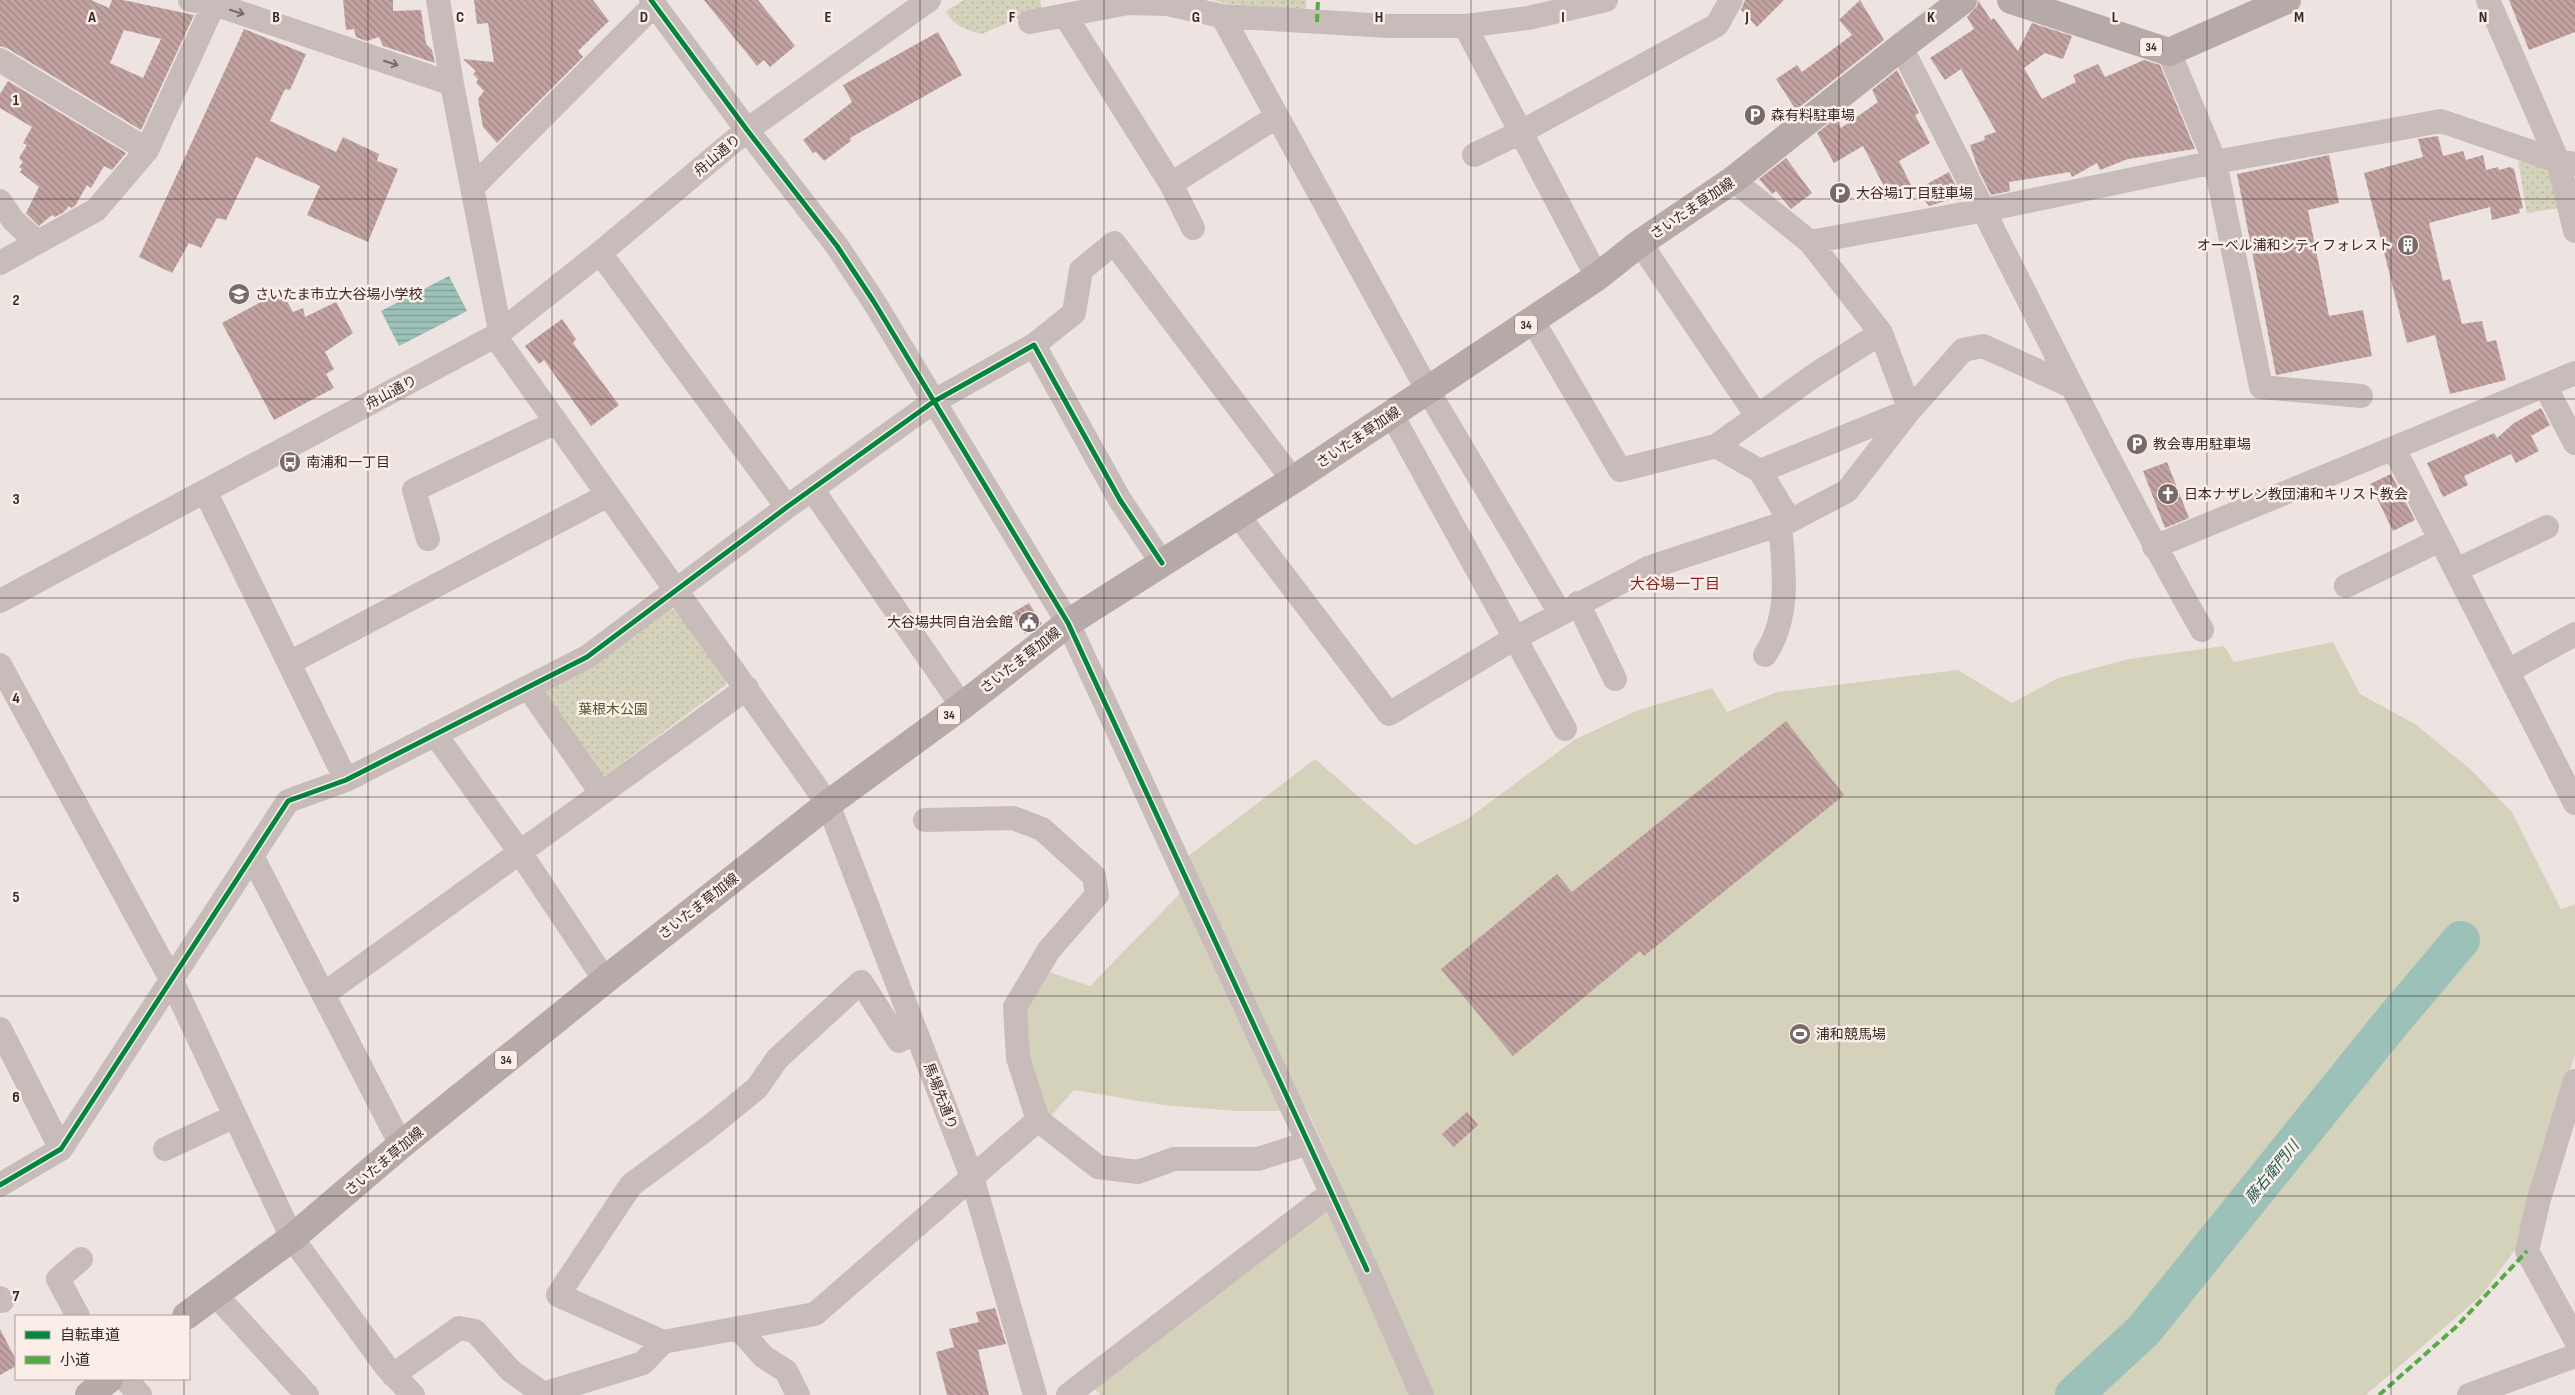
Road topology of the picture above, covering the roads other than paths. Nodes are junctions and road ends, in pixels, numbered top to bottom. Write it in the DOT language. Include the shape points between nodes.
graph roads {
  1 [pos="190,0"];
  2 [pos="438,0"];
  3 [pos="928,0"];
  4 [pos="1606,0"];
  5 [pos="1731,0"];
  6 [pos="1963,0"];
  7 [pos="2011,0"];
  8 [pos="2287,0"];
  9 [pos="2488,0"];
  10 [pos="652,2"];
  11 [pos="214,4"];
  12 [pos="1318,11"];
  13 [pos="1222,16"];
  14 [pos="1066,17"];
  15 [pos="1030,22"];
  16 [pos="1465,26"];
  17 [pos="1900,47"];
  18 [pos="2168,52"];
  19 [pos="0,60"];
  20 [pos="452,84"];
  21 [pos="1276,117"];
  22 [pos="747,130"];
  23 [pos="1521,132"];
  24 [pos="147,150"];
  25 [pos="1474,155"];
  26 [pos="2215,162"];
  27 [pos="2566,162"];
  28 [pos="1734,180"];
  29 [pos="1171,184"];
  30 [pos="472,188"];
  31 [pos="0,201"];
  32 [pos="1985,210"];
  33 [pos="1193,228"];
  34 [pos="2575,231"];
  35 [pos="37,242"];
  36 [pos="1810,242"];
  37 [pos="1640,243"];
  38 [pos="600,253"];
  39 [pos="0,263"];
  40 [pos="1597,277"];
  41 [pos="1533,321"];
  42 [pos="1881,333"];
  43 [pos="498,334"];
  44 [pos="1034,345"];
  45 [pos="2575,374"];
  46 [pos="2072,386"];
  47 [pos="2545,386"];
  48 [pos="1427,389"];
  49 [pos="2361,396"];
  50 [pos="933,402"];
  51 [pos="1910,410"];
  52 [pos="1392,415"];
  53 [pos="1757,416"];
  54 [pos="556,422"];
  55 [pos="2575,443"];
  56 [pos="1716,446"];
  57 [pos="2394,449"];
  58 [pos="1760,472"];
  59 [pos="1292,480"];
  60 [pos="812,489"];
  61 [pos="205,492"];
  62 [pos="608,494"];
  63 [pos="787,507"];
  64 [pos="1237,514"];
  65 [pos="1785,523"];
  66 [pos="2547,528"];
  67 [pos="428,539"];
  68 [pos="2440,540"];
  69 [pos="2154,547"];
  70 [pos="1162,563"];
  71 [pos="2456,570"];
  72 [pos="2346,586"];
  73 [pos="676,591"];
  74 [pos="0,601"];
  75 [pos="1569,608"];
  76 [pos="1068,623"];
  77 [pos="2202,630"];
  78 [pos="2575,634"];
  79 [pos="1515,638"];
  80 [pos="1765,655"];
  81 [pos="289,664"];
  82 [pos="0,665"];
  83 [pos="2508,671"];
  84 [pos="1615,679"];
  85 [pos="528,687"];
  86 [pos="747,688"];
  87 [pos="962,706"];
  88 [pos="1565,729"];
  89 [pos="435,734"];
  90 [pos="346,780"];
  91 [pos="600,793"];
  92 [pos="2575,800"];
  93 [pos="828,804"];
  94 [pos="925,820"];
  95 [pos="519,851"];
  96 [pos="252,856"];
  97 [pos="604,980"];
  98 [pos="172,981"];
  99 [pos="324,994"];
  100 [pos="0,1029"];
  101 [pos="916,1032"];
  102 [pos="2575,1081"];
  103 [pos="235,1116"];
  104 [pos="1038,1120"];
  105 [pos="1308,1143"];
  106 [pos="401,1145"];
  107 [pos="61,1149"];
  108 [pos="165,1149"];
  109 [pos="972,1177"];
  110 [pos="0,1185"];
  111 [pos="1331,1193"];
  112 [pos="292,1238"];
  113 [pos="81,1259"];
  114 [pos="214,1293"];
  115 [pos="77,1315"];
  116 [pos="187,1315"];
  117 [pos="738,1328"];
  118 [pos="2575,1339"];
  119 [pos="663,1342"];
  120 [pos="2575,1356"];
  121 [pos="393,1375"];
  122 [pos="108,1380"];
  123 [pos="126,1380"];
  124 [pos="551,1393"];
  125 [pos="89,1395"];
  126 [pos="140,1395"];
  127 [pos="307,1395"];
  128 [pos="413,1395"];
  129 [pos="798,1395"];
  130 [pos="1035,1395"];
  131 [pos="1068,1395"];
  132 [pos="1422,1395"];
  133 [pos="2469,1395"];
  1 -- 11 [label="street"];
  2 -- 20 [label="street"];
  3 -- 22 [label="street, 舟山通り"];
  4 -- 16 [label="street" via="1528,18"];
  5 -- 23 [label="street" via="1717,25"];
  6 -- 17 [label="main road, さいたま草加線 / 34"];
  7 -- 18 [label="main road, 34"];
  8 -- 18 [label="main road, 34"];
  9 -- 27 [label="street"];
  10 -- 22 [label="street"];
  10 -- 30 [label="street"];
  11 -- 20 [label="street, one-way"];
  11 -- 24 [label="street"];
  12 -- 13 [label="street"];
  12 -- 16 [label="street" via="1388,26"];
  13 -- 14 [label="street" via="1167,4 1128,3"];
  13 -- 21 [label="street"];
  14 -- 15 [label="street"];
  14 -- 29 [label="street"];
  16 -- 23 [label="street"];
  17 -- 28 [label="main road, さいたま草加線 / 34"];
  17 -- 32 [label="street"];
  18 -- 26 [label="street"];
  19 -- 24 [label="street"];
  20 -- 30 [label="street"];
  21 -- 29 [label="street"];
  21 -- 48 [label="street"];
  22 -- 38 [label="street, 舟山通り"];
  22 -- 50 [label="street" via="837,246"];
  23 -- 25 [label="street"];
  23 -- 40 [label="street"];
  24 -- 35 [label="street" via="96,210"];
  26 -- 27 [label="street" via="2441,121"];
  26 -- 32 [label="street"];
  26 -- 49 [label="street" via="2261,387"];
  27 -- 34 [label="street"];
  28 -- 36 [label="street"];
  28 -- 37 [label="main road, さいたま草加線 / 34"];
  29 -- 33 [label="street"];
  30 -- 43 [label="street"];
  31 -- 35 [label="street" via="13,220"];
  32 -- 36 [label="street"];
  32 -- 46 [label="street"];
  35 -- 39 [label="street"];
  36 -- 42 [label="street"];
  37 -- 40 [label="main road, さいたま草加線 / 34"];
  37 -- 53 [label="street"];
  38 -- 43 [label="street, 舟山通り"];
  38 -- 63 [label="street"];
  40 -- 41 [label="main road, さいたま草加線 / 34"];
  41 -- 48 [label="main road, さいたま草加線 / 34"];
  41 -- 56 [label="street" via="1620,470"];
  42 -- 51 [label="street"];
  42 -- 53 [label="street"];
  43 -- 54 [label="street, 馬場先通り"];
  43 -- 61 [label="street, 舟山通り"];
  44 -- 50 [label="street"];
  44 -- 59 [label="street" via="1074,313 1081,270 1114,243"];
  44 -- 70 [label="street" via="1120,500"];
  45 -- 47 [label="street"];
  46 -- 51 [label="street" via="1983,346 1963,350"];
  46 -- 69 [label="street"];
  47 -- 55 [label="street"];
  47 -- 57 [label="street"];
  48 -- 52 [label="main road, さいたま草加線 / 34"];
  48 -- 75 [label="street"];
  50 -- 60 [label="street"];
  50 -- 76 [label="street"];
  51 -- 58 [label="street"];
  51 -- 65 [label="street" via="1847,491"];
  52 -- 59 [label="main road, さいたま草加線 / 34"];
  52 -- 79 [label="street"];
  53 -- 56 [label="street"];
  54 -- 62 [label="street, 馬場先通り"];
  54 -- 67 [label="street" via="414,490"];
  56 -- 58 [label="street"];
  57 -- 68 [label="street"];
  57 -- 69 [label="street"];
  58 -- 65 [label="street"];
  59 -- 64 [label="main road, さいたま草加線 / 34"];
  60 -- 63 [label="street"];
  60 -- 87 [label="street"];
  61 -- 74 [label="street, 舟山通り"];
  61 -- 81 [label="street"];
  62 -- 73 [label="street, 馬場先通り"];
  62 -- 81 [label="street"];
  63 -- 73 [label="street"];
  64 -- 70 [label="main road, さいたま草加線 / 34"];
  64 -- 79 [label="street" via="1389,714"];
  65 -- 75 [label="street" via="1648,568"];
  65 -- 80 [label="street" via="1781,623"];
  66 -- 71 [label="street"];
  68 -- 71 [label="street"];
  68 -- 72 [label="street"];
  69 -- 77 [label="street"];
  70 -- 76 [label="main road, さいたま草加線 / 34"];
  71 -- 83 [label="street"];
  73 -- 85 [label="street" via="587,657"];
  73 -- 86 [label="street, 馬場先通り"];
  75 -- 79 [label="street"];
  75 -- 84 [label="street"];
  76 -- 87 [label="main road, さいたま草加線 / 34"];
  76 -- 105 [label="street"];
  78 -- 83 [label="street"];
  79 -- 88 [label="street"];
  81 -- 90 [label="street"];
  82 -- 98 [label="street"];
  83 -- 92 [label="street"];
  85 -- 89 [label="street"];
  85 -- 91 [label="street"];
  86 -- 91 [label="street"];
  86 -- 93 [label="street, 馬場先通り"];
  87 -- 93 [label="main road, さいたま草加線 / 34"];
  89 -- 90 [label="street"];
  89 -- 95 [label="street"];
  90 -- 96 [label="street" via="288,801"];
  91 -- 95 [label="street"];
  93 -- 97 [label="main road, さいたま草加線 / 34"];
  93 -- 101 [label="street, 馬場先通り"];
  94 -- 104 [label="street" via="1013,818 1042,829 1094,876 1097,895 1049,950 1015,1007 1018,1058"];
  95 -- 97 [label="street"];
  95 -- 99 [label="street"];
  96 -- 98 [label="street"];
  96 -- 99 [label="street"];
  97 -- 106 [label="main road, さいたま草加線 / 34"];
  98 -- 103 [label="street"];
  98 -- 107 [label="street"];
  99 -- 106 [label="street"];
  100 -- 107 [label="street"];
  101 -- 109 [label="street, 馬場先通り"];
  101 -- 119 [label="street" via="899,1042 862,982 777,1059 757,1088 631,1186 558,1295"];
  102 -- 118 [label="street" via="2539,1199 2527,1251"];
  103 -- 108 [label="street"];
  103 -- 112 [label="street"];
  104 -- 105 [label="street" via="1098,1167 1138,1172 1174,1158 1258,1159"];
  104 -- 109 [label="street"];
  105 -- 111 [label="street"];
  106 -- 112 [label="main road, さいたま草加線 / 34"];
  107 -- 110 [label="street"];
  109 -- 117 [label="street" via="815,1314"];
  109 -- 130 [label="street, 馬場先通り"];
  111 -- 131 [label="street"];
  111 -- 132 [label="street"];
  112 -- 114 [label="main road, さいたま草加線 / 34"];
  112 -- 121 [label="street"];
  113 -- 115 [label="street" via="58,1279"];
  114 -- 116 [label="main road, さいたま草加線 / 34"];
  114 -- 127 [label="street"];
  117 -- 119 [label="street"];
  117 -- 129 [label="street" via="764,1357 786,1371"];
  119 -- 124 [label="street" via="643,1363"];
  120 -- 133 [label="street"];
  121 -- 124 [label="street" via="459,1328 475,1331 512,1371"];
  121 -- 128 [label="street"];
  122 -- 125 [label="main road"];
  123 -- 126 [label="street"];
}
